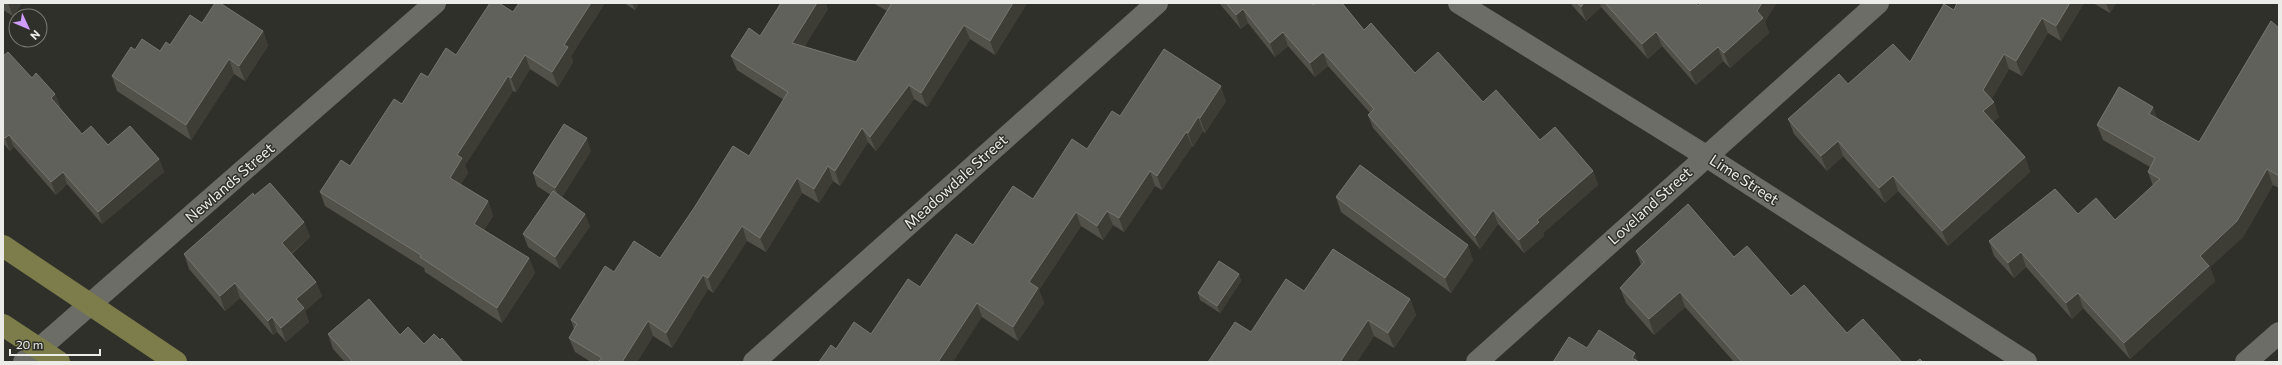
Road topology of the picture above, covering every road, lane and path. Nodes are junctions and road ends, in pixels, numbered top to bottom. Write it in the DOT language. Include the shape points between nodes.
graph roads {
  1 [pos="435,3"];
  2 [pos="1157,3"];
  3 [pos="1459,3"];
  4 [pos="1878,3"];
  5 [pos="1706,156"];
  6 [pos="3,246"];
  7 [pos="89,305"];
  8 [pos="3,325"];
  9 [pos="2279,333"];
  10 [pos="31,356"];
  11 [pos="58,362"];
  12 [pos="176,362"];
  13 [pos="754,362"];
  14 [pos="1477,362"];
  15 [pos="2026,362"];
  16 [pos="2246,362"];
  1 -- 7 [label="street, Newlands Street"];
  2 -- 13 [label="street, Meadowdale Street"];
  3 -- 5 [label="street, Lime Street"];
  4 -- 5 [label="street, Loveland Street"];
  5 -- 14 [label="street, Loveland Street"];
  5 -- 15 [label="street, Lime Street"];
  6 -- 7 [label="main road"];
  7 -- 10 [label="street, Newlands Street"];
  7 -- 12 [label="main road"];
  8 -- 10 [label="main road"];
  9 -- 16 [label="street"];
  10 -- 11 [label="main road"];
}
